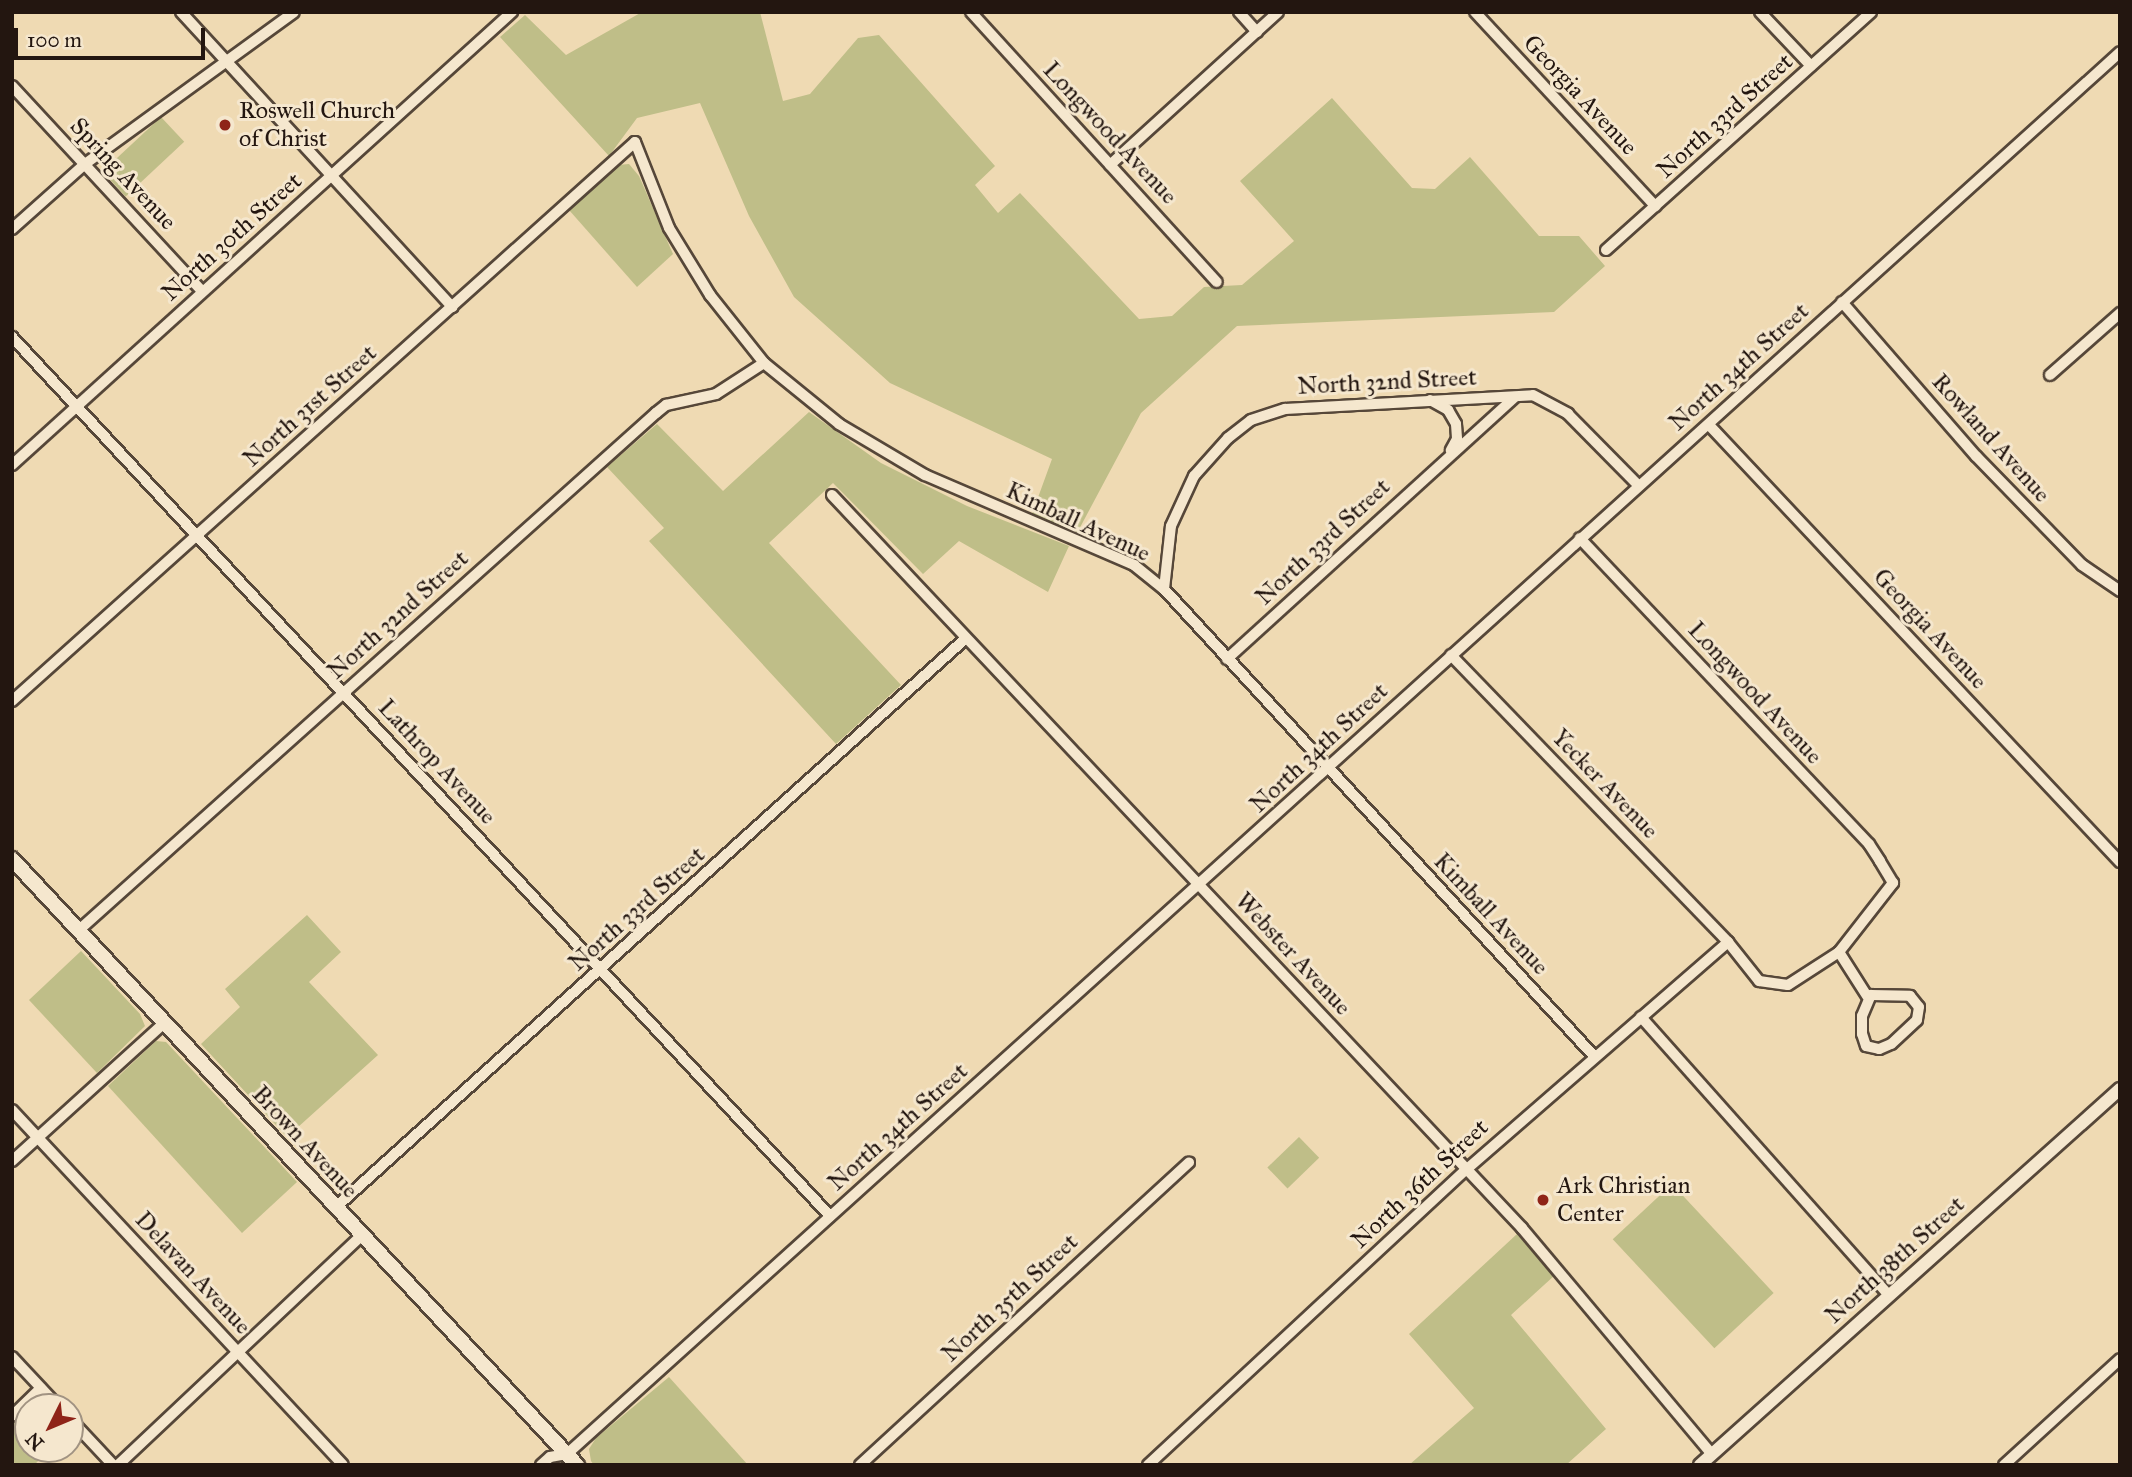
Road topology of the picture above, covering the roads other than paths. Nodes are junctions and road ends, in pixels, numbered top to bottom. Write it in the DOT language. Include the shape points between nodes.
graph roads {
  1 [pos="181,12"];
  2 [pos="294,12"];
  3 [pos="512,12"];
  4 [pos="971,12"];
  5 [pos="1239,12"];
  6 [pos="1278,12"];
  7 [pos="1475,12"];
  8 [pos="1760,12"];
  9 [pos="1871,12"];
  10 [pos="1257,32"];
  11 [pos="2120,52"];
  12 [pos="226,60"];
  13 [pos="1811,66"];
  14 [pos="12,86"];
  15 [pos="635,142"];
  16 [pos="85,164"];
  17 [pos="1110,164"];
  18 [pos="331,176"];
  19 [pos="1655,206"];
  20 [pos="12,229"];
  21 [pos="1606,250"];
  22 [pos="1217,282"];
  23 [pos="202,291"];
  24 [pos="1843,302"];
  25 [pos="452,307"];
  26 [pos="2120,313"];
  27 [pos="12,337"];
  28 [pos="764,363"];
  29 [pos="2050,375"];
  30 [pos="1515,397"];
  31 [pos="1427,399"];
  32 [pos="77,407"];
  33 [pos="1709,425"];
  34 [pos="1449,455"];
  35 [pos="12,465"];
  36 [pos="1638,485"];
  37 [pos="832,495"];
  38 [pos="198,534"];
  39 [pos="1580,538"];
  40 [pos="1164,589"];
  41 [pos="2120,591"];
  42 [pos="966,638"];
  43 [pos="1451,654"];
  44 [pos="1227,659"];
  45 [pos="343,692"];
  46 [pos="12,701"];
  47 [pos="1327,768"];
  48 [pos="12,859"];
  49 [pos="2120,862"];
  50 [pos="1893,883"];
  51 [pos="1200,885"];
  52 [pos="79,930"];
  53 [pos="1728,942"];
  54 [pos="1839,952"];
  55 [pos="601,970"];
  56 [pos="1867,996"];
  57 [pos="1640,1017"];
  58 [pos="164,1023"];
  59 [pos="1593,1055"];
  60 [pos="2120,1089"];
  61 [pos="12,1110"];
  62 [pos="38,1138"];
  63 [pos="12,1161"];
  64 [pos="1189,1162"];
  65 [pos="1467,1169"];
  66 [pos="335,1209"];
  67 [pos="830,1216"];
  68 [pos="362,1236"];
  69 [pos="1888,1294"];
  70 [pos="237,1351"];
  71 [pos="12,1357"];
  72 [pos="2120,1359"];
  73 [pos="41,1388"];
  74 [pos="46,1393"];
  75 [pos="12,1416"];
  76 [pos="84,1433"];
  77 [pos="1712,1453"];
  78 [pos="572,1459"];
  79 [pos="116,1465"];
  80 [pos="343,1465"];
  81 [pos="541,1465"];
  82 [pos="860,1465"];
  83 [pos="1147,1465"];
  84 [pos="1700,1465"];
  85 [pos="2004,1465"];
  1 -- 12 [label="street"];
  2 -- 12 [label="street"];
  3 -- 18 [label="street, North 30th Street"];
  4 -- 17 [label="street, Longwood Avenue"];
  5 -- 10 [label="street"];
  6 -- 10 [label="street"];
  7 -- 19 [label="street, Georgia Avenue"];
  8 -- 13 [label="street"];
  9 -- 13 [label="street, North 33rd Street"];
  10 -- 17 [label="street"];
  11 -- 24 [label="street, North 34th Street"];
  12 -- 16 [label="street"];
  12 -- 18 [label="street"];
  13 -- 19 [label="street, North 33rd Street"];
  14 -- 16 [label="street, Spring Avenue"];
  15 -- 25 [label="street, North 31st Street"];
  15 -- 28 [label="street, Kimball Avenue" via="669,228 710,295"];
  16 -- 20 [label="street"];
  16 -- 23 [label="street, Spring Avenue"];
  17 -- 22 [label="street, Longwood Avenue"];
  18 -- 23 [label="street, North 30th Street"];
  18 -- 25 [label="street"];
  19 -- 21 [label="street, North 33rd Street"];
  23 -- 32 [label="street, North 30th Street"];
  24 -- 33 [label="street, North 34th Street"];
  24 -- 41 [label="street, Rowland Avenue" via="1976,456 2082,565"];
  25 -- 38 [label="street, North 31st Street"];
  26 -- 29 [label="street"];
  27 -- 32 [label="street, Lathrop Avenue"];
  28 -- 40 [label="street, Kimball Avenue" via="839,424 925,475 1134,565"];
  28 -- 45 [label="street, North 32nd Street" via="716,394 666,405"];
  30 -- 31 [label="street, North 32nd Street"];
  30 -- 34 [label="street, North 33rd Street"];
  30 -- 36 [label="street, North 32nd Street" via="1533,395 1551,401"];
  31 -- 34 [label="street" via="1448,410 1456,424 1457,439"];
  31 -- 40 [label="street, North 32nd Street" via="1322,404 1251,420 1194,476 1171,526"];
  32 -- 35 [label="street, North 30th Street"];
  32 -- 38 [label="street, Lathrop Avenue"];
  33 -- 36 [label="street, North 34th Street"];
  33 -- 49 [label="street, Georgia Avenue"];
  34 -- 44 [label="street, North 33rd Street"];
  36 -- 39 [label="street, North 34th Street"];
  37 -- 42 [label="street, Webster Avenue"];
  38 -- 45 [label="street, Lathrop Avenue"];
  38 -- 46 [label="street, North 31st Street"];
  39 -- 43 [label="street, North 34th Street"];
  39 -- 50 [label="street, Longwood Avenue" via="1869,844"];
  40 -- 44 [label="street, Kimball Avenue"];
  42 -- 51 [label="street, Webster Avenue"];
  42 -- 55 [label="street, North 33rd Street"];
  43 -- 47 [label="street, North 34th Street"];
  43 -- 53 [label="street, Yecker Avenue"];
  44 -- 47 [label="street, Kimball Avenue"];
  45 -- 52 [label="street, North 32nd Street"];
  45 -- 55 [label="street, Lathrop Avenue"];
  47 -- 51 [label="street, North 34th Street"];
  47 -- 59 [label="street, Kimball Avenue"];
  48 -- 52 [label="main road, Brown Avenue"];
  50 -- 54 [label="street, Yecker Avenue"];
  51 -- 65 [label="street, Webster Avenue"];
  51 -- 67 [label="street, North 34th Street"];
  52 -- 58 [label="main road, Brown Avenue"];
  53 -- 54 [label="street, Yecker Avenue" via="1759,981 1772,986 1788,985"];
  53 -- 57 [label="street, North 36th Street"];
  54 -- 56 [label="street"];
  55 -- 66 [label="street, North 33rd Street"];
  55 -- 67 [label="street, Lathrop Avenue"];
  56 -- 56 [label="street" via="1861,1034 1866,1046 1879,1049 1891,1044 1917,1020 1919,1007 1910,996"];
  57 -- 59 [label="street, North 36th Street"];
  57 -- 69 [label="street"];
  58 -- 62 [label="street"];
  58 -- 66 [label="main road, Brown Avenue"];
  59 -- 65 [label="street, North 36th Street"];
  60 -- 69 [label="street, North 38th Street"];
  61 -- 62 [label="street, Delavan Avenue"];
  62 -- 63 [label="street"];
  62 -- 70 [label="street, Delavan Avenue"];
  64 -- 82 [label="street, North 35th Street"];
  65 -- 77 [label="street, Webster Avenue"];
  65 -- 83 [label="street, North 36th Street"];
  66 -- 68 [label="main road, Brown Avenue"];
  67 -- 78 [label="street, North 34th Street"];
  68 -- 70 [label="street"];
  68 -- 78 [label="main road, Brown Avenue"];
  69 -- 77 [label="street, North 38th Street"];
  70 -- 79 [label="street"];
  70 -- 80 [label="street, Delavan Avenue"];
  71 -- 73 [label="street"];
  72 -- 85 [label="street"];
  73 -- 74 [label="street"];
  73 -- 75 [label="street"];
  76 -- 79 [label="street"];
  77 -- 84 [label="street, North 38th Street"];
  78 -- 81 [label="street, North 34th Street" via="550,1457"];
}
